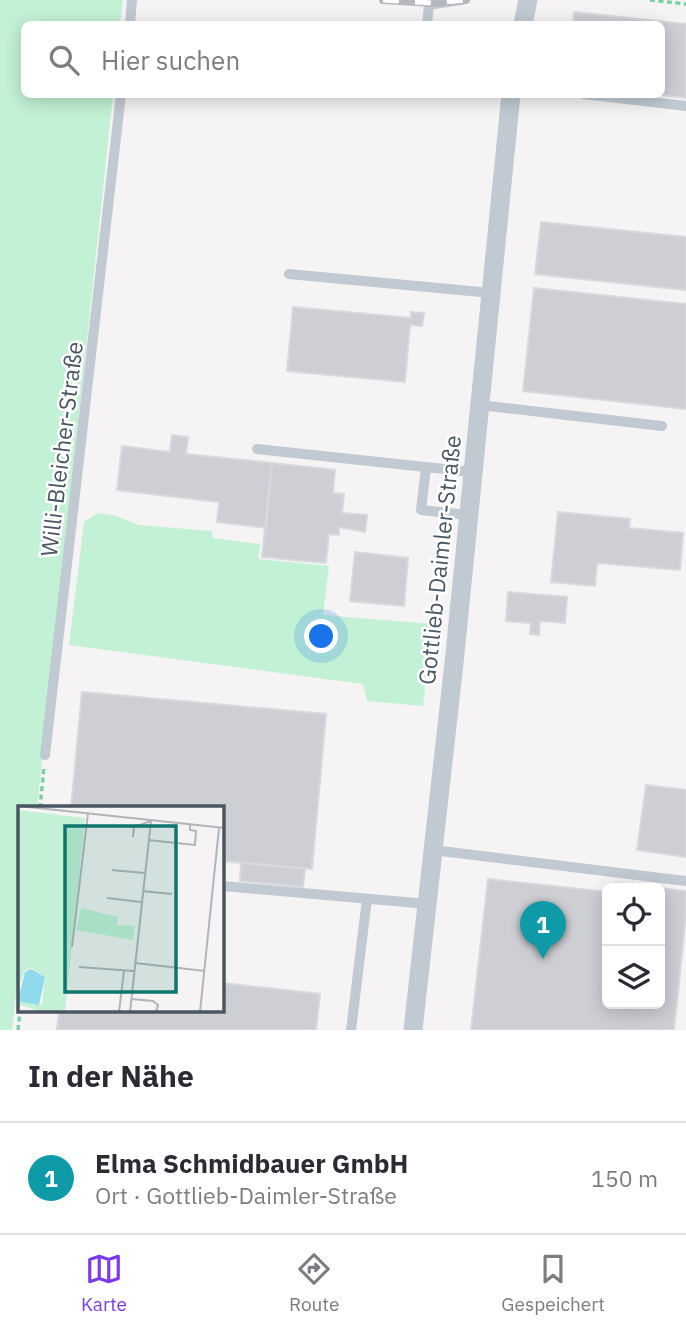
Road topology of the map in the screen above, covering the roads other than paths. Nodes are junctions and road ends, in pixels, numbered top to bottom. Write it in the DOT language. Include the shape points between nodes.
graph roads {
  1 [pos="132,0"];
  2 [pos="460,0"];
  3 [pos="528,0"];
  4 [pos="130,21"];
  5 [pos="427,21"];
  6 [pos="524,21"];
  7 [pos="121,98"];
  8 [pos="511,98"];
  9 [pos="617,98"];
  10 [pos="686,106"];
  11 [pos="289,274"];
  12 [pos="491,293"];
  13 [pos="479,405"];
  14 [pos="662,426"];
  15 [pos="257,449"];
  16 [pos="426,467"];
  17 [pos="472,472"];
  18 [pos="468,515"];
  19 [pos="45,755"];
  20 [pos="433,849"];
  21 [pos="686,881"];
  22 [pos="224,886"];
  23 [pos="367,898"];
  24 [pos="428,904"];
  25 [pos="351,1030"];
  26 [pos="414,1030"];
  1 -- 4 [label="lane"];
  2 -- 5 [label="lane" via="429,5"];
  3 -- 6 [label="street"];
  7 -- 19 [label="lane, Willi-Bleicher-Straße"];
  8 -- 12 [label="street, Gottlieb-Daimler-Straße"];
  9 -- 10 [label="lane"];
  11 -- 12 [label="lane"];
  12 -- 13 [label="street, Gottlieb-Daimler-Straße"];
  13 -- 14 [label="lane"];
  13 -- 17 [label="street, Gottlieb-Daimler-Straße"];
  15 -- 16 [label="lane"];
  16 -- 17 [label="lane"];
  16 -- 18 [label="lane" via="421,510"];
  17 -- 18 [label="street, Gottlieb-Daimler-Straße"];
  18 -- 20 [label="street, Gottlieb-Daimler-Straße"];
  20 -- 21 [label="lane"];
  20 -- 24 [label="street, Gottlieb-Daimler-Straße"];
  22 -- 23 [label="lane"];
  23 -- 24 [label="lane"];
  23 -- 25 [label="lane"];
  24 -- 26 [label="street, Gottlieb-Daimler-Straße"];
}
